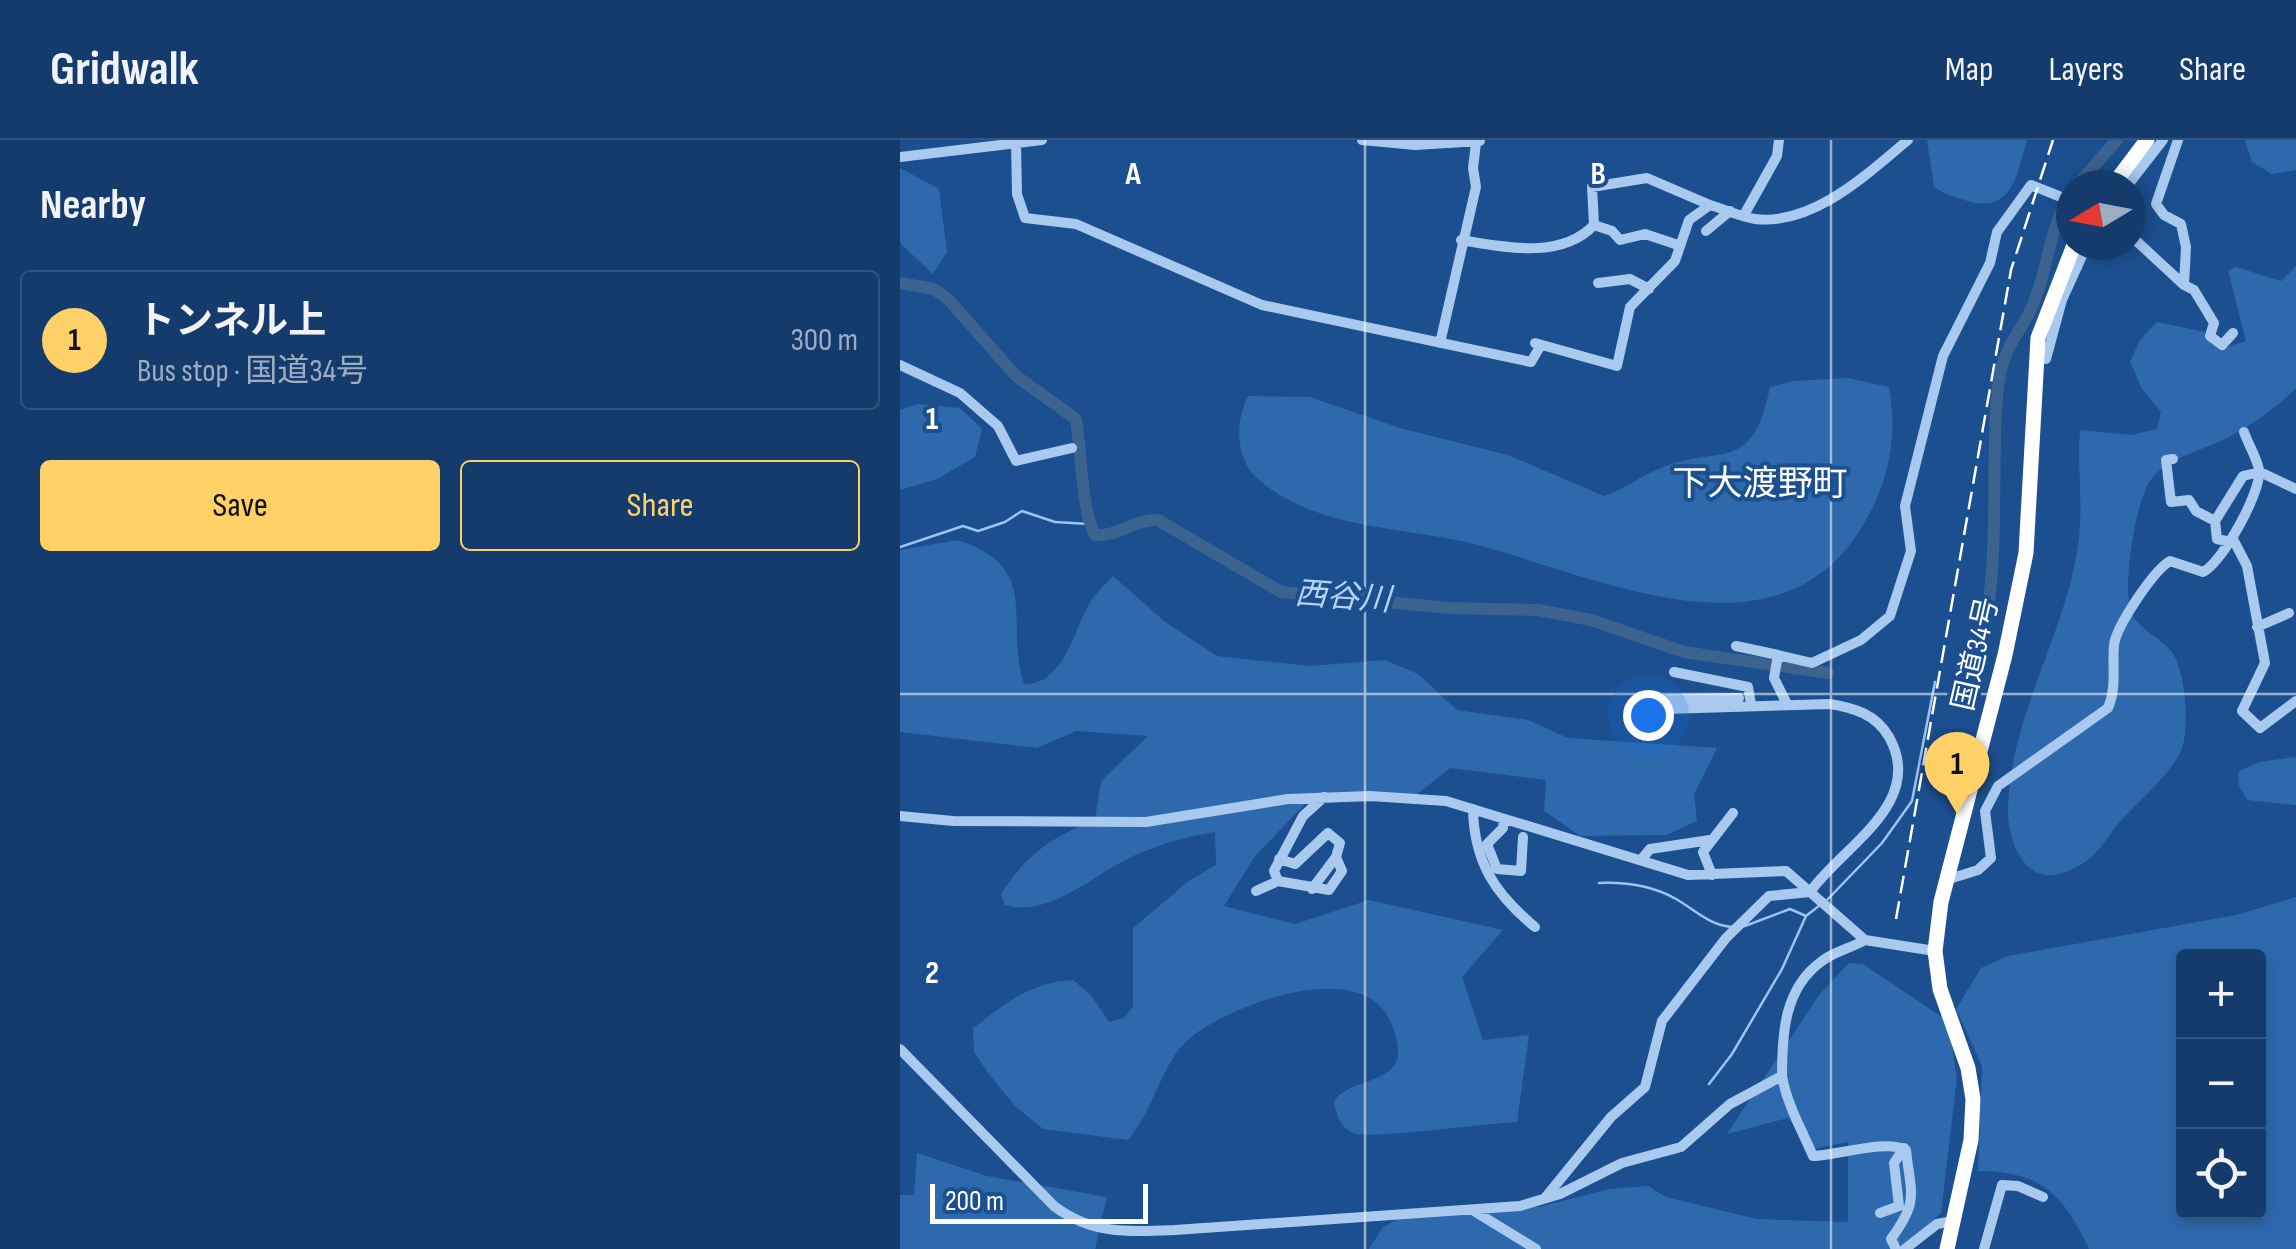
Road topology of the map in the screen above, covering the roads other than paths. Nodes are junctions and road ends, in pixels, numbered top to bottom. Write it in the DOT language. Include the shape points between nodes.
graph roads {
  1 [pos="1042,140"];
  2 [pos="1362,140"];
  3 [pos="1779,140"];
  4 [pos="1908,140"];
  5 [pos="2147,140"];
  6 [pos="2163,140"];
  7 [pos="2178,140"];
  8 [pos="1479,142"];
  9 [pos="1016,143"];
  10 [pos="900,157"];
  11 [pos="2124,170"];
  12 [pos="2140,170"];
  13 [pos="2056,195"];
  14 [pos="1710,205"];
  15 [pos="1730,210"];
  16 [pos="1744,214"];
  17 [pos="1594,225"];
  18 [pos="1706,230"];
  19 [pos="1462,240"];
  20 [pos="1678,244"];
  21 [pos="2146,250"];
  22 [pos="2068,260"];
  23 [pos="2080,260"];
  24 [pos="1598,284"];
  25 [pos="2184,285"];
  26 [pos="1649,289"];
  27 [pos="2233,333"];
  28 [pos="1440,343"];
  29 [pos="2046,359"];
  30 [pos="900,365"];
  31 [pos="2244,432"];
  32 [pos="1072,448"];
  33 [pos="2166,460"];
  34 [pos="2260,472"];
  35 [pos="2296,489"];
  36 [pos="2222,509"];
  37 [pos="2214,521"];
  38 [pos="2238,521"];
  39 [pos="2232,541"];
  40 [pos="2289,613"];
  41 [pos="2257,626"];
  42 [pos="1736,646"];
  43 [pos="1778,657"];
  44 [pos="1674,672"];
  45 [pos="1750,701"];
  46 [pos="2296,701"];
  47 [pos="1667,704"];
  48 [pos="1787,704"];
  49 [pos="1324,797"];
  50 [pos="1474,808"];
  51 [pos="1734,813"];
  52 [pos="900,816"];
  53 [pos="1504,818"];
  54 [pos="1523,837"];
  55 [pos="1710,840"];
  56 [pos="1279,860"];
  57 [pos="1640,860"];
  58 [pos="1712,874"];
  59 [pos="1946,880"];
  60 [pos="1278,882"];
  61 [pos="1256,891"];
  62 [pos="1810,892"];
  63 [pos="1535,927"];
  64 [pos="1865,940"];
  65 [pos="1935,951"];
  66 [pos="900,1049"];
  67 [pos="1782,1076"];
  68 [pos="1904,1148"];
  69 [pos="2044,1197"];
  70 [pos="1544,1199"];
  71 [pos="1474,1211"];
  72 [pos="1880,1213"];
  73 [pos="1953,1221"];
  74 [pos="1536,1249"];
  75 [pos="1896,1249"];
  76 [pos="1905,1249"];
  77 [pos="1947,1249"];
  78 [pos="1984,1249"];
  1 -- 9 [label="street"];
  2 -- 8 [label="street"];
  3 -- 16 [label="street" via="1777,156"];
  4 -- 16 [label="street" via="1811,210 1754,219"];
  5 -- 11 [label="highway"];
  6 -- 12 [label="street"];
  7 -- 25 [label="street" via="2156,204 2181,224"];
  8 -- 19 [label="street"];
  9 -- 10 [label="street"];
  9 -- 28 [label="street" via="1017,194 1025,218 1076,224 1262,306"];
  13 -- 43 [label="street" via="2031,185 2010,213 1943,356 1905,506 1911,551 1890,616 1861,640 1812,663"];
  14 -- 15 [label="street"];
  14 -- 17 [label="street" via="1641,178 1592,187"];
  14 -- 20 [label="street" via="1690,220"];
  15 -- 16 [label="street"];
  15 -- 18 [label="street"];
  17 -- 19 [label="street" via="1580,238 1525,251"];
  17 -- 20 [label="street" via="1620,240 1645,234"];
  19 -- 28 [label="street"];
  20 -- 26 [label="street" via="1675,261"];
  21 -- 25 [label="street"];
  22 -- 59 [label="highway, 国道34号" via="2038,338 2026,553"];
  23 -- 29 [label="street"];
  24 -- 26 [label="street" via="1630,280"];
  25 -- 27 [label="street" via="2214,323 2209,330 2216,344"];
  26 -- 28 [label="street" via="1630,307 1617,366 1538,344 1532,362"];
  30 -- 32 [label="street" via="960,393 998,426 1016,461"];
  31 -- 34 [label="street"];
  33 -- 37 [label="street" via="2171,502 2189,500"];
  34 -- 35 [label="street"];
  34 -- 36 [label="street" via="2243,476"];
  34 -- 38 [label="street"];
  36 -- 37 [label="street"];
  36 -- 38 [label="street"];
  37 -- 39 [label="street" via="2217,539"];
  38 -- 39 [label="street"];
  39 -- 41 [label="street" via="2246,566"];
  39 -- 59 [label="street" via="2202,572 2170,561 2154,571 2116,633 2108,708 1998,786 1986,811 1990,858 1978,870"];
  40 -- 41 [label="street"];
  41 -- 46 [label="street" via="2266,663 2244,702 2246,718 2260,728"];
  42 -- 43 [label="street"];
  43 -- 48 [label="street" via="1774,678"];
  44 -- 45 [label="street" via="1748,688"];
  45 -- 47 [label="street"];
  45 -- 48 [label="street"];
  48 -- 62 [label="street" via="1863,712 1886,730 1898,765 1891,802"];
  49 -- 50 [label="street"];
  49 -- 52 [label="street" via="1146,822"];
  49 -- 56 [label="street" via="1303,816"];
  50 -- 53 [label="street"];
  50 -- 63 [label="street" via="1481,864 1506,903"];
  51 -- 55 [label="street"];
  53 -- 54 [label="street" via="1504,828 1487,844 1497,869 1522,872"];
  53 -- 57 [label="street"];
  55 -- 57 [label="street" via="1650,849"];
  55 -- 58 [label="street" via="1703,859"];
  56 -- 60 [label="street"];
  56 -- 60 [label="street" via="1295,864 1328,833 1340,843 1318,891"];
  57 -- 58 [label="street" via="1688,875"];
  58 -- 62 [label="street" via="1786,870"];
  59 -- 65 [label="highway, 国道34号"];
  60 -- 61 [label="street"];
  62 -- 64 [label="street"];
  62 -- 70 [label="street" via="1769,896 1726,938 1662,1020 1645,1087 1611,1117"];
  64 -- 65 [label="street"];
  64 -- 67 [label="street" via="1824,959 1800,982 1782,1034"];
  65 -- 73 [label="highway, 国道34号" via="1973,1100"];
  66 -- 71 [label="street" via="1054,1206 1094,1228 1175,1230"];
  67 -- 68 [label="street" via="1786,1102 1813,1156"];
  67 -- 70 [label="street" via="1730,1104 1681,1147 1622,1163"];
  68 -- 72 [label="street" via="1894,1163 1899,1206"];
  68 -- 75 [label="street" via="1912,1203 1891,1239"];
  69 -- 78 [label="street" via="2002,1185"];
  70 -- 71 [label="street"];
  71 -- 74 [label="street"];
  73 -- 76 [label="street" via="1937,1224"];
  73 -- 77 [label="highway, 国道34号"];
}
